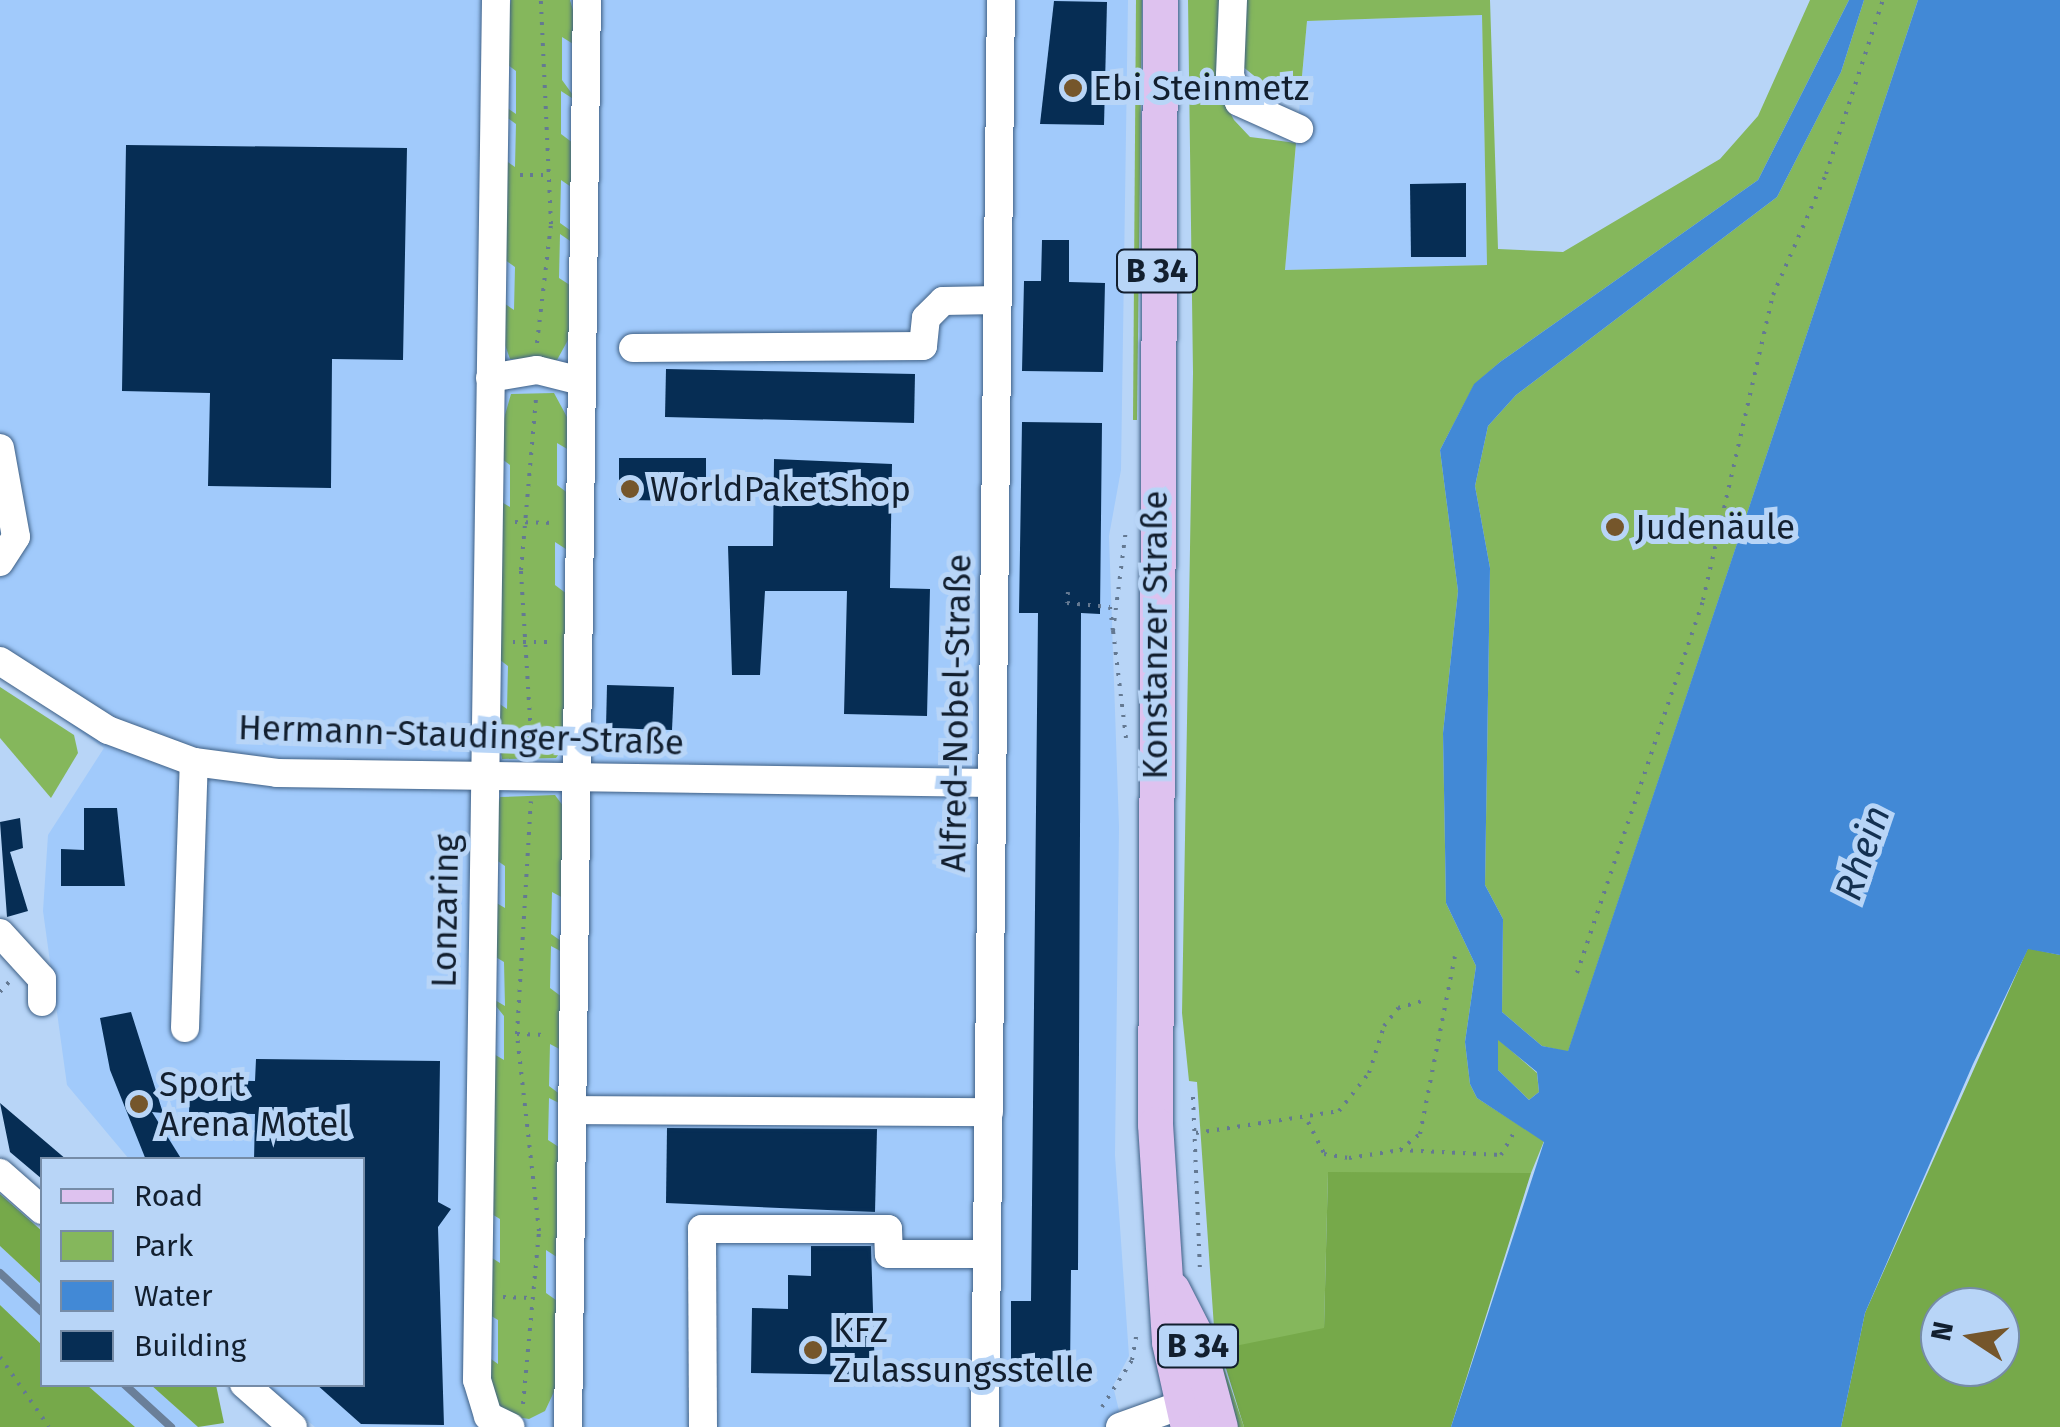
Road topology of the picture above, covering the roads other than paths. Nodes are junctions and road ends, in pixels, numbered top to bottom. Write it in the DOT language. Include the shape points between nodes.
graph roads {
  1 [pos="496,0"];
  2 [pos="587,0"];
  3 [pos="1002,0"];
  4 [pos="1160,0"];
  5 [pos="1234,0"];
  6 [pos="1299,129"];
  7 [pos="998,300"];
  8 [pos="632,348"];
  9 [pos="490,378"];
  10 [pos="582,382"];
  11 [pos="0,448"];
  12 [pos="0,562"];
  13 [pos="0,661"];
  14 [pos="194,762"];
  15 [pos="484,776"];
  16 [pos="577,778"];
  17 [pos="992,783"];
  18 [pos="0,933"];
  19 [pos="42,1002"];
  20 [pos="185,1028"];
  21 [pos="572,1110"];
  22 [pos="990,1112"];
  23 [pos="0,1174"];
  24 [pos="40,1208"];
  25 [pos="987,1254"];
  26 [pos="1162,1270"];
  27 [pos="247,1387"];
  28 [pos="1185,1416"];
  29 [pos="507,1417"];
  30 [pos="294,1427"];
  31 [pos="567,1427"];
  32 [pos="581,1427"];
  33 [pos="703,1427"];
  34 [pos="985,1427"];
  35 [pos="1120,1427"];
  36 [pos="1216,1427"];
  1 -- 9 [label="street, Lonzaring"];
  2 -- 10 [label="street"];
  3 -- 7 [label="street, Alfred-Nobel-Straße"];
  4 -- 26 [label="main road, Konstanzer Straße / B 34" via="1154,674"];
  5 -- 6 [label="street" via="1230,75 1239,102"];
  7 -- 8 [label="street" via="943,301 926,318 922,346"];
  7 -- 17 [label="street, Alfred-Nobel-Straße"];
  9 -- 10 [label="street" via="536,370"];
  9 -- 15 [label="street, Lonzaring"];
  10 -- 16 [label="street"];
  11 -- 12 [label="street" via="16,537"];
  13 -- 14 [label="street" via="108,730"];
  14 -- 15 [label="street, Hermann-Staudinger-Straße" via="277,773"];
  14 -- 20 [label="street, Hermann-Staudinger-Straße" via="174,872"];
  15 -- 16 [label="street, Hermann-Staudinger-Straße"];
  15 -- 29 [label="street, Lonzaring" via="477,1350"];
  16 -- 17 [label="street, Hermann-Staudinger-Straße"];
  16 -- 21 [label="street"];
  17 -- 22 [label="street, Alfred-Nobel-Straße"];
  18 -- 19 [label="street" via="42,978"];
  21 -- 22 [label="street"];
  21 -- 31 [label="street"];
  22 -- 25 [label="street, Alfred-Nobel-Straße"];
  23 -- 24 [label="street"];
  25 -- 33 [label="street" via="889,1254 888,1230 702,1229"];
  25 -- 34 [label="street, Alfred-Nobel-Straße"];
  26 -- 28 [label="main road, Konstanzer Straße / B 34"];
  26 -- 36 [label="main road, Konstanzer Straße / B 34" via="1195,1334"];
  27 -- 30 [label="street"];
  28 -- 35 [label="street"];
  28 -- 36 [label="street"];
  31 -- 32 [label="street"];
}
